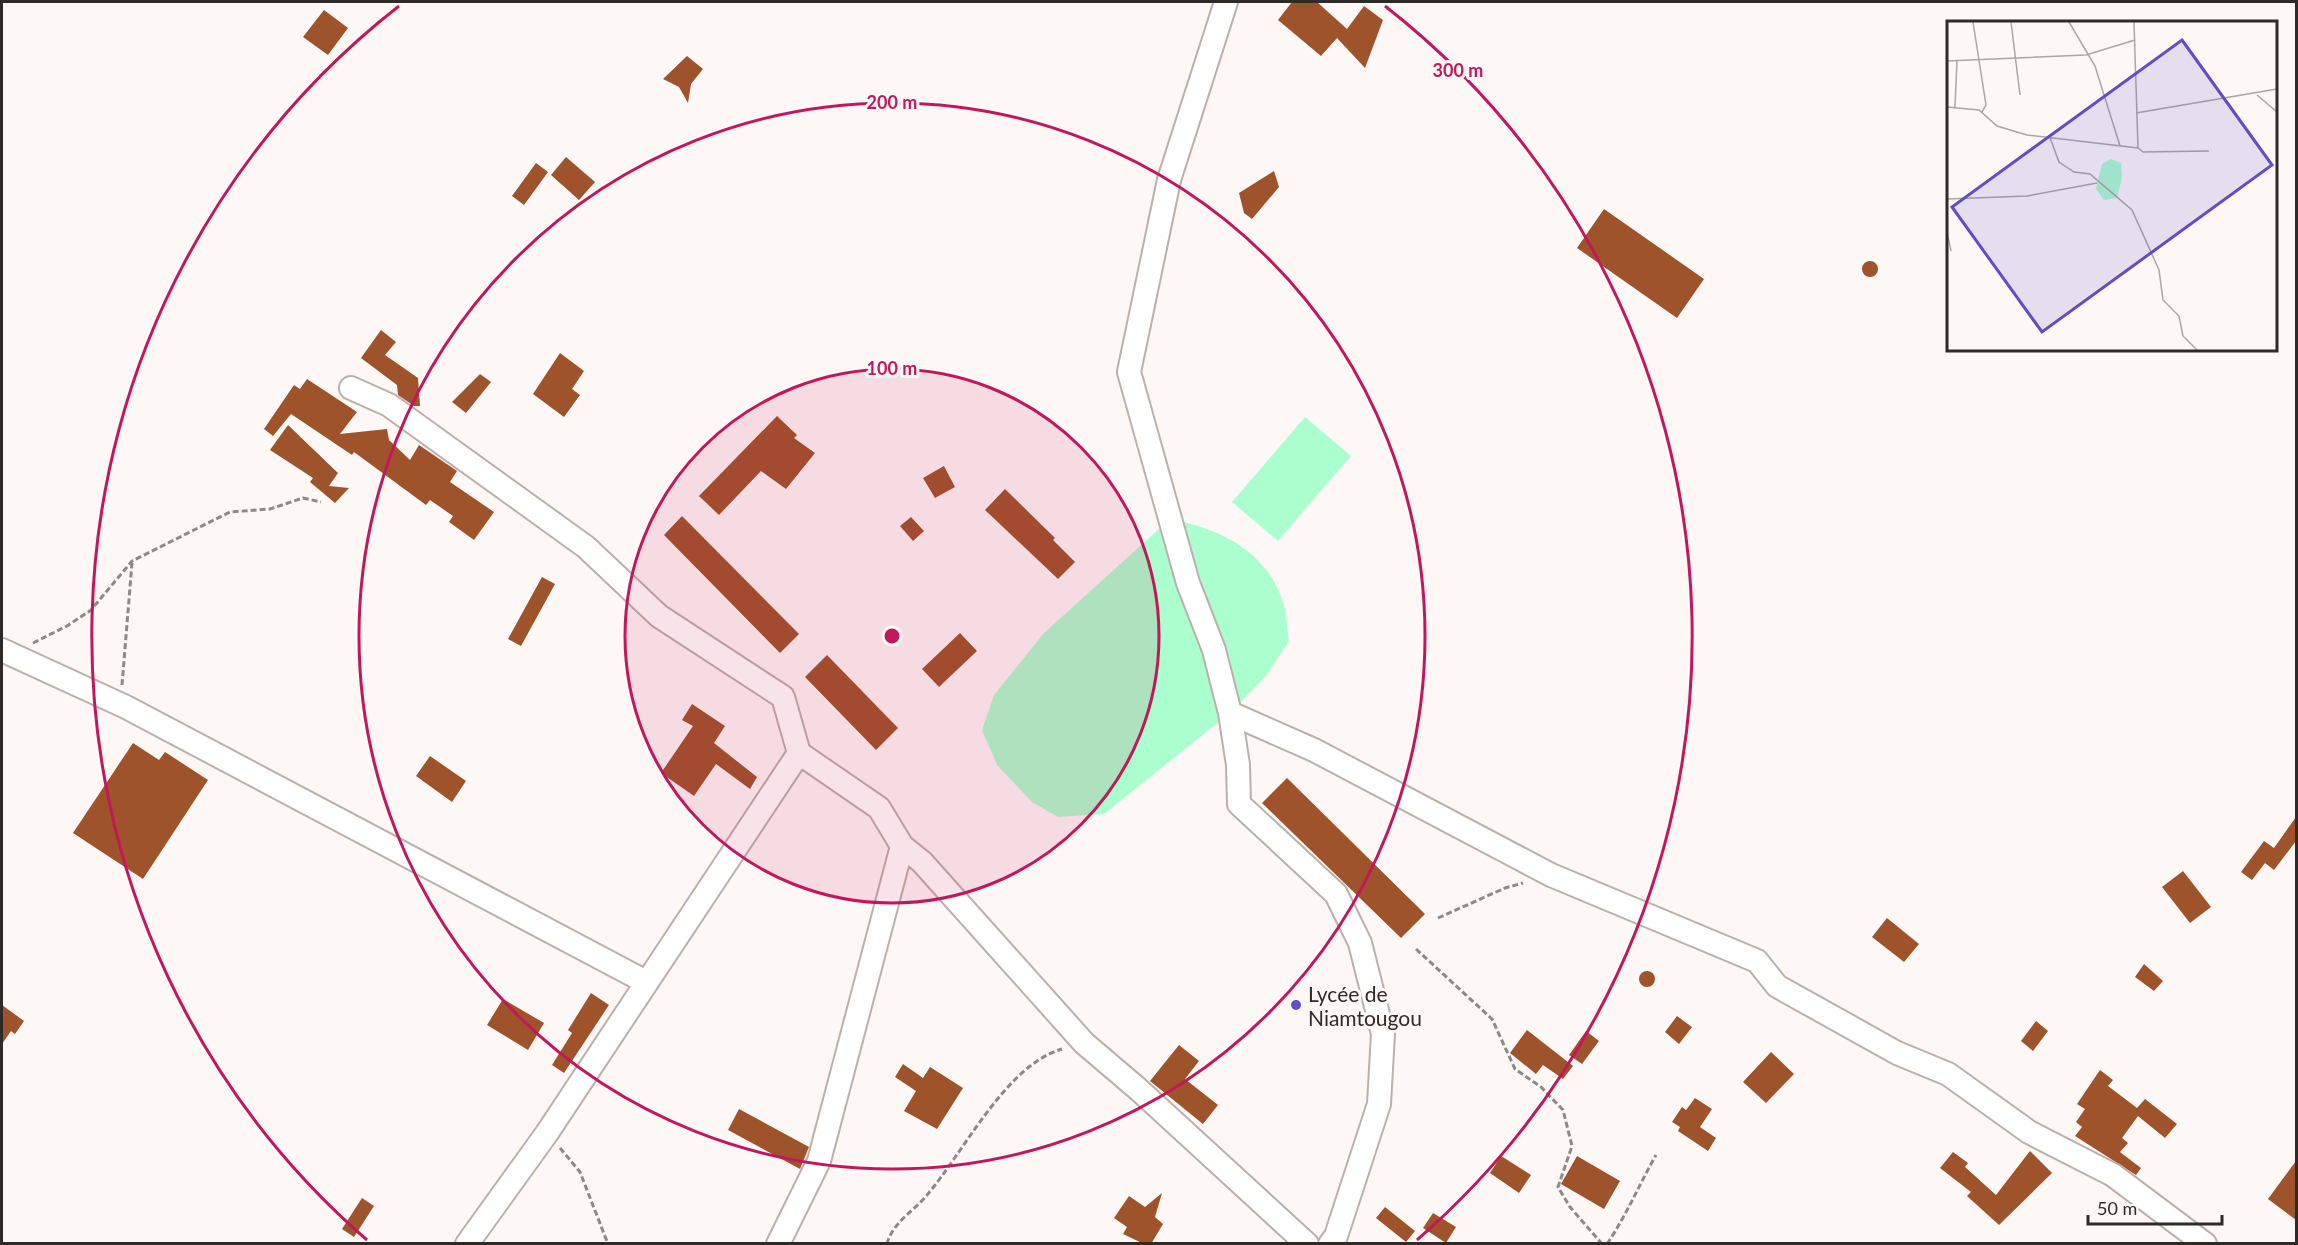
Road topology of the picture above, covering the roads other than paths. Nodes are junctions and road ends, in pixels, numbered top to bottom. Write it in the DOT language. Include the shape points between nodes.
graph roads {
  1 [pos="1226,2"];
  2 [pos="351,388"];
  3 [pos="5,652"];
  4 [pos="1230,713"];
  5 [pos="799,753"];
  6 [pos="902,846"];
  7 [pos="646,982"];
  8 [pos="467,1244"];
  9 [pos="778,1244"];
  10 [pos="1307,1244"];
  11 [pos="1330,1244"];
  12 [pos="2205,1244"];
  1 -- 4 [label="street" via="1169,180 1129,372 1188,583 1214,650"];
  2 -- 5 [label="street" via="389,405 586,547 658,616 783,697"];
  3 -- 7 [label="street" via="126,707"];
  4 -- 11 [label="street" via="1239,804 1336,894 1360,943 1383,1034 1379,1104 1336,1236"];
  4 -- 12 [label="street" via="1314,750 1551,875 1757,961 1777,986 1897,1053 1948,1074 2029,1132 2113,1175"];
  5 -- 6 [label="street" via="879,808"];
  5 -- 7 [label="street"];
  6 -- 9 [label="street" via="819,1161"];
  6 -- 10 [label="street" via="922,862 1084,1043"];
  7 -- 8 [label="street" via="547,1133"];
}
